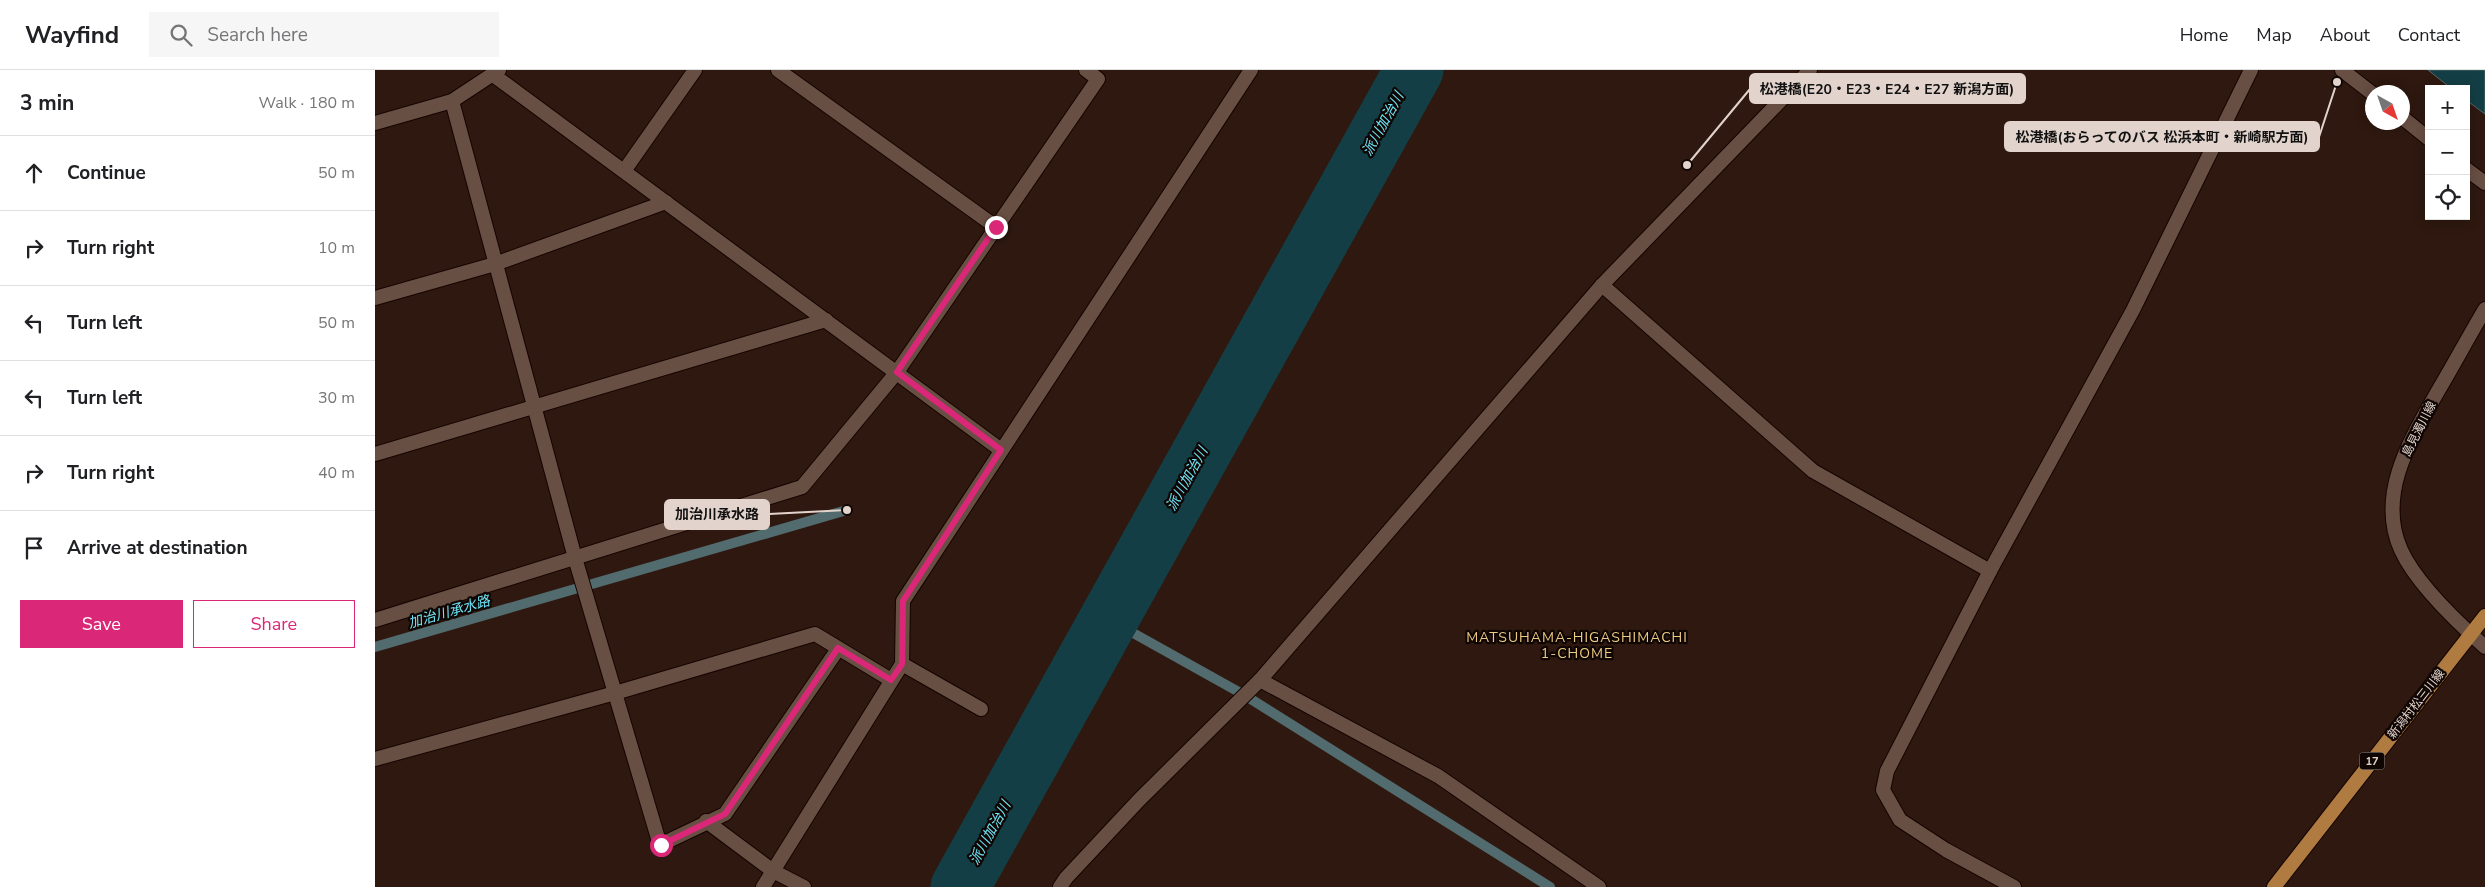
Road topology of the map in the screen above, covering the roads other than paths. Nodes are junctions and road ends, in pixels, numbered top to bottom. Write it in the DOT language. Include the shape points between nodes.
graph roads {
  1 [pos="695,70"];
  2 [pos="778,70"];
  3 [pos="1086,70"];
  4 [pos="1251,70"];
  5 [pos="1810,70"];
  6 [pos="2251,70"];
  7 [pos="2342,70"];
  8 [pos="496,72"];
  9 [pos="2365,88"];
  10 [pos="452,101"];
  11 [pos="375,123"];
  12 [pos="2410,124"];
  13 [pos="2425,136"];
  14 [pos="624,171"];
  15 [pos="2470,171"];
  16 [pos="2485,183"];
  17 [pos="666,202"];
  18 [pos="996,227"];
  19 [pos="495,264"];
  20 [pos="1602,285"];
  21 [pos="375,298"];
  22 [pos="2485,308"];
  23 [pos="826,320"];
  24 [pos="897,372"];
  25 [pos="533,408"];
  26 [pos="1001,450"];
  27 [pos="375,454"];
  28 [pos="575,558"];
  29 [pos="1990,571"];
  30 [pos="2485,616"];
  31 [pos="375,620"];
  32 [pos="2471,634"];
  33 [pos="2485,647"];
  34 [pos="838,648"];
  35 [pos="902,664"];
  36 [pos="891,680"];
  37 [pos="1260,680"];
  38 [pos="615,694"];
  39 [pos="981,709"];
  40 [pos="375,760"];
  41 [pos="706,821"];
  42 [pos="773,871"];
  43 [pos="763,887"];
  44 [pos="804,887"];
  45 [pos="1060,887"];
  46 [pos="1599,887"];
  47 [pos="2013,887"];
  48 [pos="2274,887"];
  1 -- 14 [label="street"];
  2 -- 18 [label="street"];
  3 -- 18 [label="street" via="1098,79"];
  4 -- 26 [label="street"];
  5 -- 20 [label="street"];
  6 -- 29 [label="street" via="2133,310"];
  7 -- 9 [label="street"];
  8 -- 10 [label="street"];
  8 -- 14 [label="street"];
  10 -- 11 [label="street"];
  10 -- 19 [label="street"];
  12 -- 13 [label="street"];
  14 -- 17 [label="street"];
  15 -- 16 [label="street"];
  17 -- 19 [label="street"];
  17 -- 23 [label="street"];
  18 -- 24 [label="street"];
  19 -- 21 [label="street"];
  19 -- 25 [label="street"];
  20 -- 29 [label="street" via="1813,471"];
  20 -- 37 [label="street"];
  22 -- 32 [label="street, 島見濁川線" via="2410,442 2398,470 2392,508 2395,531 2414,574"];
  23 -- 24 [label="street"];
  23 -- 25 [label="street"];
  24 -- 26 [label="street"];
  24 -- 28 [label="street" via="801,487"];
  25 -- 27 [label="street"];
  25 -- 28 [label="street"];
  26 -- 35 [label="street" via="903,601"];
  28 -- 31 [label="street"];
  28 -- 38 [label="street"];
  29 -- 47 [label="street" via="1887,770 1883,790 1900,820"];
  30 -- 32 [label="main road, 新潟村松三川線 / 17"];
  32 -- 33 [label="street, 島見濁川線"];
  32 -- 48 [label="main road, 新潟村松三川線 / 17"];
  34 -- 36 [label="street"];
  34 -- 38 [label="street" via="815,634"];
  34 -- 41 [label="street" via="725,814"];
  35 -- 36 [label="street"];
  35 -- 39 [label="street"];
  36 -- 42 [label="street"];
  37 -- 45 [label="street" via="1139,800"];
  37 -- 46 [label="street" via="1439,776"];
  38 -- 40 [label="street"];
  38 -- 41 [label="street" via="661,845"];
  41 -- 42 [label="street"];
  42 -- 43 [label="street"];
  42 -- 44 [label="street"];
}
